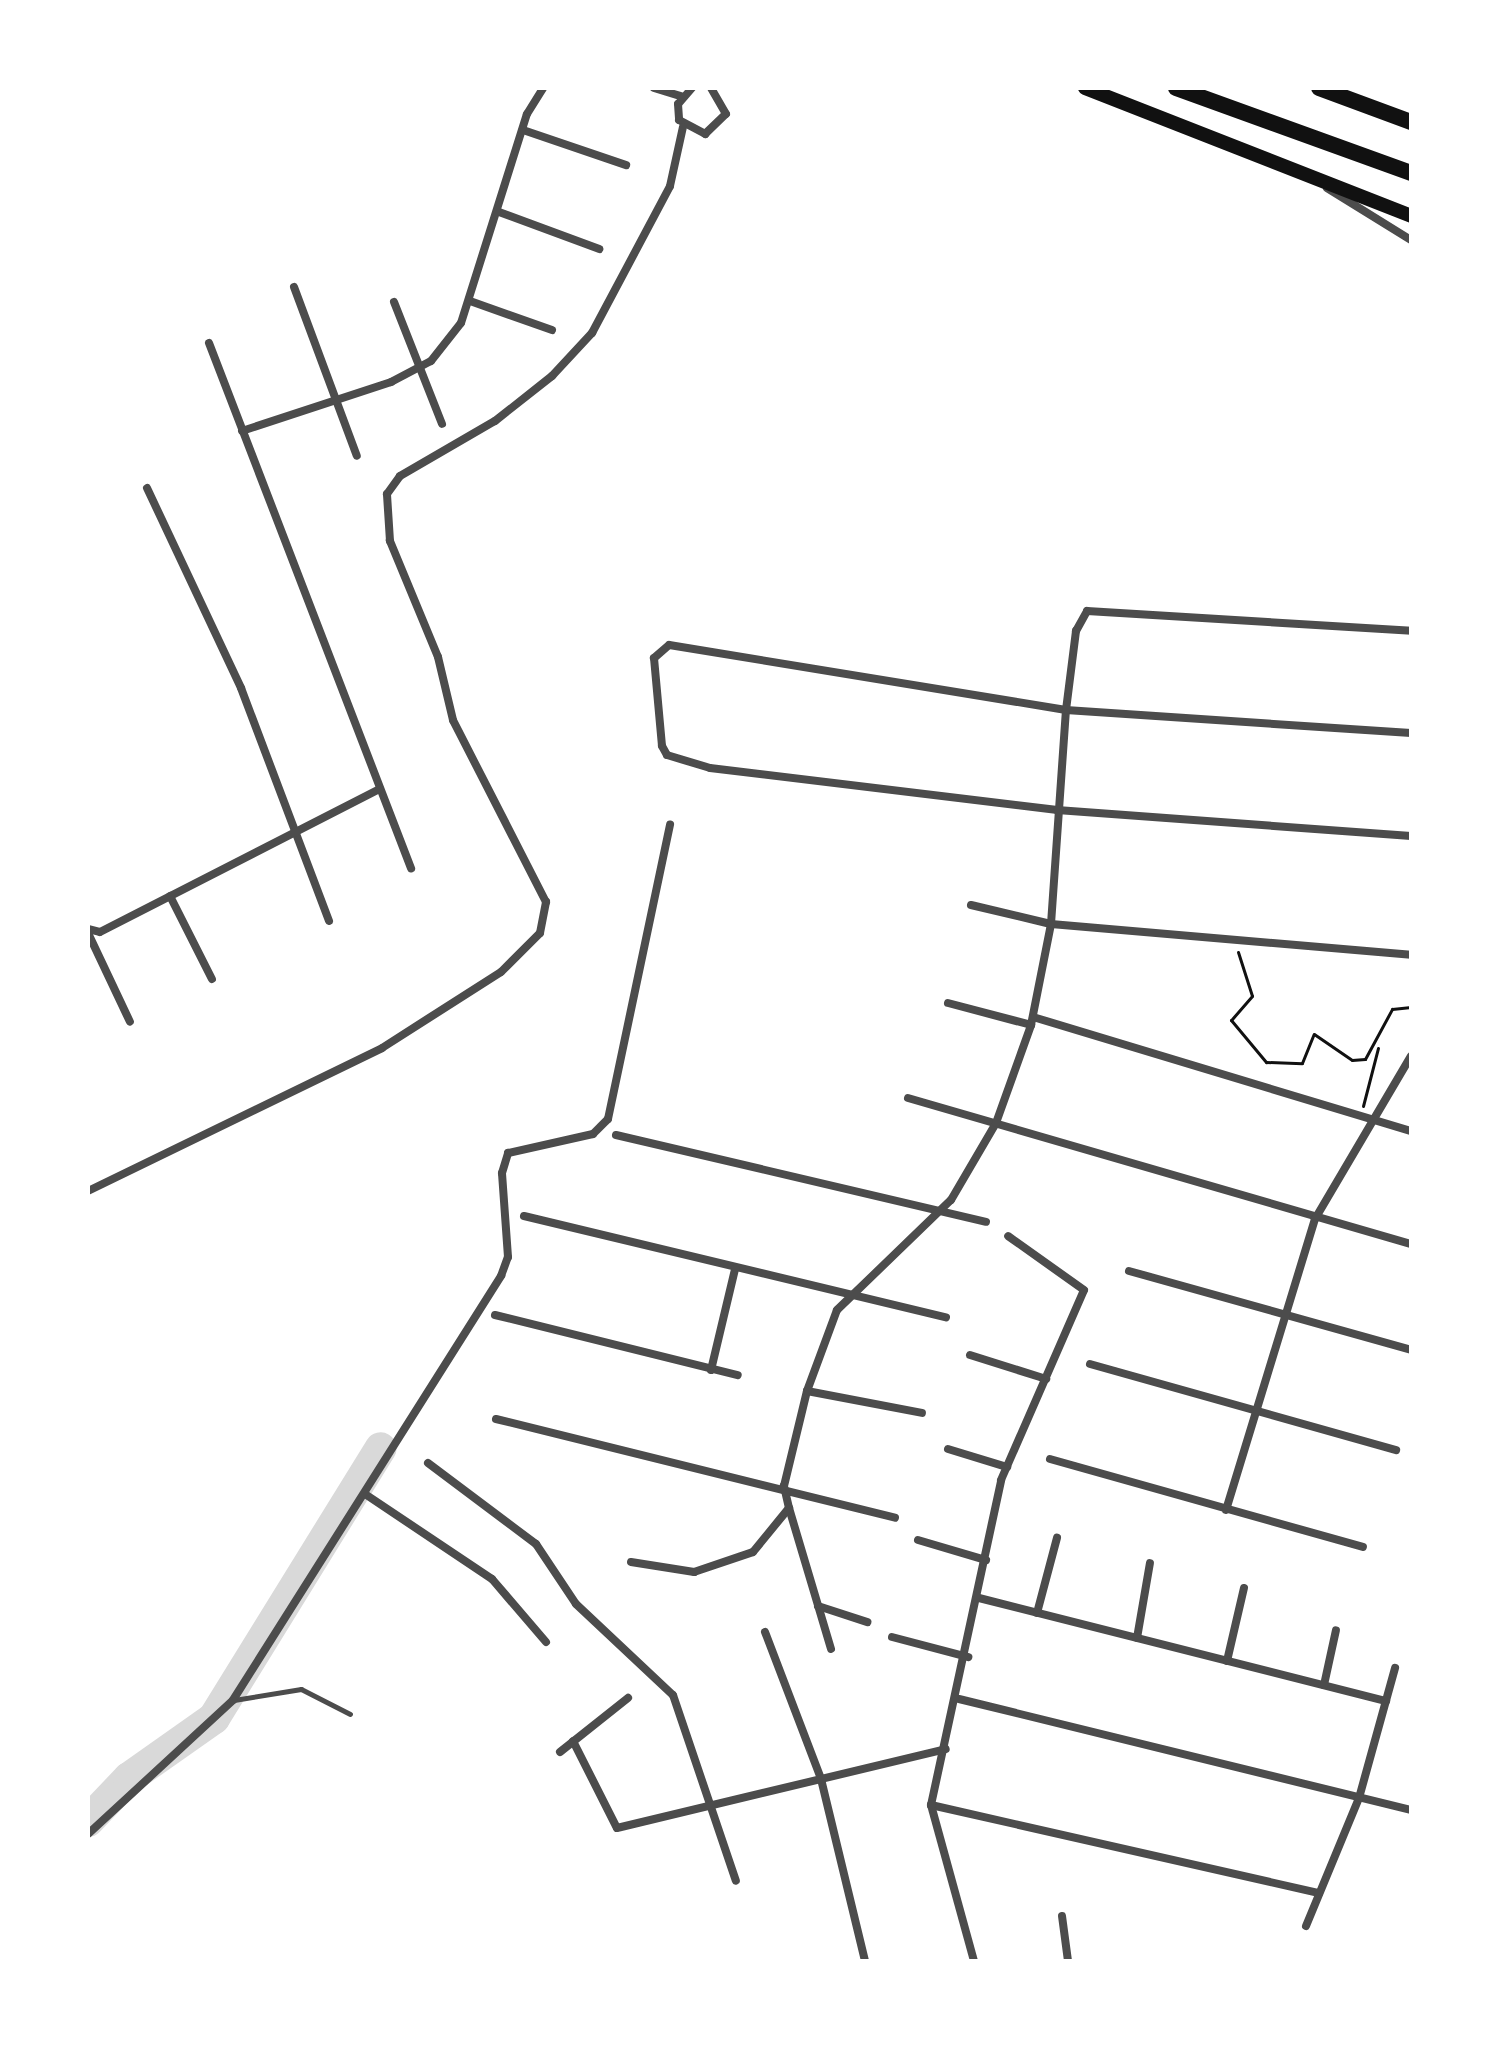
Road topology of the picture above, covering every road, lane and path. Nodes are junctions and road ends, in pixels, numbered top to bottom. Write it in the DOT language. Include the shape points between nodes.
graph roads {
  1 [pos="543,88"];
  2 [pos="654,88"];
  3 [pos="692,88"];
  4 [pos="712,88"];
  5 [pos="1085,88"];
  6 [pos="1176,88"];
  7 [pos="1319,88"];
  8 [pos="681,96"];
  9 [pos="1411,122"];
  10 [pos="683,127"];
  11 [pos="523,130"];
  12 [pos="626,165"];
  13 [pos="1411,173"];
  14 [pos="1316,181"];
  15 [pos="499,212"];
  16 [pos="1411,216"];
  17 [pos="1411,240"];
  18 [pos="599,249"];
  19 [pos="294,287"];
  20 [pos="470,301"];
  21 [pos="394,302"];
  22 [pos="552,330"];
  23 [pos="209,343"];
  24 [pos="420,367"];
  25 [pos="336,400"];
  26 [pos="442,424"];
  27 [pos="242,431"];
  28 [pos="357,456"];
  29 [pos="147,488"];
  30 [pos="1411,631"];
  31 [pos="1066,710"];
  32 [pos="1411,733"];
  33 [pos="380,789"];
  34 [pos="1057,810"];
  35 [pos="670,824"];
  36 [pos="295,833"];
  37 [pos="1411,836"];
  38 [pos="411,868"];
  39 [pos="170,896"];
  40 [pos="971,905"];
  41 [pos="329,921"];
  42 [pos="1051,924"];
  43 [pos="88,931"];
  44 [pos="1237,940"];
  45 [pos="1411,955"];
  46 [pos="212,979"];
  47 [pos="948,1003"];
  48 [pos="1411,1007"];
  49 [pos="1032,1021"];
  50 [pos="130,1022"];
  51 [pos="1379,1044"];
  52 [pos="1411,1056"];
  53 [pos="908,1098"];
  54 [pos="1360,1113"];
  55 [pos="1370,1116"];
  56 [pos="996,1123"];
  57 [pos="1411,1131"];
  58 [pos="616,1135"];
  59 [pos="88,1191"];
  60 [pos="939,1212"];
  61 [pos="524,1216"];
  62 [pos="1315,1219"];
  63 [pos="986,1222"];
  64 [pos="1008,1236"];
  65 [pos="1411,1244"];
  66 [pos="735,1269"];
  67 [pos="1129,1271"];
  68 [pos="850,1294"];
  69 [pos="1281,1313"];
  70 [pos="495,1315"];
  71 [pos="946,1317"];
  72 [pos="1411,1350"];
  73 [pos="970,1355"];
  74 [pos="1090,1364"];
  75 [pos="711,1370"];
  76 [pos="738,1375"];
  77 [pos="1046,1379"];
  78 [pos="807,1391"];
  79 [pos="1251,1410"];
  80 [pos="922,1413"];
  81 [pos="496,1419"];
  82 [pos="948,1449"];
  83 [pos="1396,1450"];
  84 [pos="1050,1459"];
  85 [pos="428,1463"];
  86 [pos="1007,1467"];
  87 [pos="784,1486"];
  88 [pos="365,1494"];
  89 [pos="789,1508"];
  90 [pos="1226,1510"];
  91 [pos="895,1518"];
  92 [pos="1057,1538"];
  93 [pos="918,1540"];
  94 [pos="1363,1547"];
  95 [pos="986,1560"];
  96 [pos="631,1562"];
  97 [pos="1150,1563"];
  98 [pos="1244,1588"];
  99 [pos="979,1598"];
  100 [pos="818,1606"];
  101 [pos="1037,1613"];
  102 [pos="867,1622"];
  103 [pos="1336,1630"];
  104 [pos="765,1632"];
  105 [pos="892,1637"];
  106 [pos="1137,1638"];
  107 [pos="546,1642"];
  108 [pos="831,1649"];
  109 [pos="968,1657"];
  110 [pos="1227,1661"];
  111 [pos="1395,1668"];
  112 [pos="1324,1685"];
  113 [pos="628,1698"];
  114 [pos="959,1699"];
  115 [pos="233,1700"];
  116 [pos="1386,1701"];
  117 [pos="350,1714"];
  118 [pos="573,1741"];
  119 [pos="946,1749"];
  120 [pos="560,1752"];
  121 [pos="821,1779"];
  122 [pos="1359,1798"];
  123 [pos="931,1805"];
  124 [pos="712,1806"];
  125 [pos="1411,1810"];
  126 [pos="88,1834"];
  127 [pos="736,1881"];
  128 [pos="1319,1893"];
  129 [pos="1062,1916"];
  130 [pos="1306,1926"];
  131 [pos="865,1961"];
  132 [pos="974,1961"];
  133 [pos="1068,1961"];
  1 -- 11 [label="street"];
  2 -- 8 [label="street"];
  3 -- 8 [label="street"];
  4 -- 10 [label="street" via="725,106 719,128 697,134"];
  5 -- 14 [label="main road"];
  6 -- 13 [label="main road"];
  7 -- 9 [label="main road"];
  8 -- 10 [label="street"];
  10 -- 59 [label="street" via="664,199 592,333 529,394 400,476 387,494 390,541 438,657 453,720 546,902 540,933 501,972 382,1048"];
  11 -- 12 [label="street"];
  11 -- 15 [label="street"];
  14 -- 16 [label="main road"];
  14 -- 17 [label="street"];
  15 -- 18 [label="street"];
  15 -- 20 [label="street"];
  19 -- 25 [label="street"];
  20 -- 22 [label="street"];
  20 -- 24 [label="street" via="461,323"];
  21 -- 24 [label="street"];
  23 -- 27 [label="street"];
  24 -- 25 [label="street"];
  24 -- 26 [label="street"];
  25 -- 27 [label="street"];
  25 -- 28 [label="street"];
  27 -- 33 [label="street"];
  29 -- 36 [label="street" via="241,688"];
  30 -- 31 [label="street" via="1098,607 1079,620"];
  31 -- 32 [label="street"];
  31 -- 34 [label="street"];
  31 -- 34 [label="street" via="669,645 654,658 667,755 710,768"];
  33 -- 36 [label="street"];
  33 -- 38 [label="street"];
  34 -- 37 [label="street"];
  34 -- 42 [label="street"];
  35 -- 88 [label="street" via="608,1119 593,1134 508,1153 505,1266"];
  36 -- 39 [label="street"];
  36 -- 41 [label="street"];
  39 -- 43 [label="street" via="100,932"];
  39 -- 46 [label="street"];
  40 -- 42 [label="street"];
  42 -- 44 [label="street"];
  42 -- 49 [label="street"];
  43 -- 50 [label="street"];
  44 -- 45 [label="street"];
  44 -- 51 [label="path" via="1252,996 1231,1020 1248,1033 1252,1054 1266,1062 1302,1063 1314,1034 1352,1060 1365,1059"];
  47 -- 49 [label="street"];
  48 -- 51 [label="path" via="1392,1009"];
  49 -- 54 [label="street"];
  49 -- 56 [label="street"];
  51 -- 54 [label="path"];
  52 -- 55 [label="street"];
  53 -- 56 [label="street"];
  54 -- 55 [label="street"];
  55 -- 57 [label="street"];
  55 -- 62 [label="street"];
  56 -- 60 [label="street"];
  56 -- 62 [label="street"];
  58 -- 60 [label="street"];
  60 -- 63 [label="street"];
  60 -- 68 [label="street"];
  61 -- 66 [label="street"];
  62 -- 65 [label="street"];
  62 -- 69 [label="street"];
  64 -- 77 [label="street" via="1084,1290"];
  66 -- 68 [label="street"];
  66 -- 75 [label="street"];
  67 -- 69 [label="street"];
  68 -- 71 [label="street"];
  68 -- 78 [label="street" via="825,1331"];
  69 -- 72 [label="street"];
  69 -- 79 [label="street"];
  70 -- 75 [label="street"];
  73 -- 77 [label="street"];
  74 -- 79 [label="street"];
  75 -- 76 [label="street"];
  77 -- 86 [label="street"];
  78 -- 80 [label="street"];
  78 -- 87 [label="street"];
  79 -- 83 [label="street"];
  79 -- 90 [label="street"];
  81 -- 87 [label="street"];
  82 -- 86 [label="street"];
  84 -- 90 [label="street"];
  85 -- 124 [label="street" via="536,1544 576,1604 673,1695"];
  86 -- 95 [label="street"];
  87 -- 89 [label="street"];
  87 -- 91 [label="street"];
  88 -- 107 [label="street" via="492,1579"];
  88 -- 115 [label="street"];
  89 -- 96 [label="street" via="733,1564 694,1572"];
  89 -- 100 [label="street"];
  90 -- 94 [label="street"];
  92 -- 101 [label="street"];
  93 -- 95 [label="street"];
  95 -- 99 [label="street"];
  97 -- 106 [label="street"];
  98 -- 110 [label="street"];
  99 -- 101 [label="street"];
  99 -- 109 [label="street"];
  100 -- 102 [label="street"];
  100 -- 108 [label="street"];
  101 -- 106 [label="street"];
  103 -- 112 [label="street"];
  104 -- 121 [label="street"];
  105 -- 109 [label="street"];
  106 -- 110 [label="street"];
  109 -- 114 [label="street"];
  110 -- 112 [label="street"];
  111 -- 116 [label="street"];
  112 -- 116 [label="street"];
  113 -- 118 [label="street"];
  114 -- 119 [label="street"];
  114 -- 122 [label="street"];
  115 -- 117 [label="lane" via="301,1689"];
  115 -- 126 [label="street"];
  116 -- 122 [label="street"];
  118 -- 120 [label="street"];
  118 -- 124 [label="street" via="617,1828"];
  119 -- 121 [label="street"];
  119 -- 123 [label="street"];
  121 -- 124 [label="street"];
  121 -- 131 [label="street"];
  122 -- 125 [label="street"];
  122 -- 128 [label="street"];
  123 -- 128 [label="street"];
  123 -- 132 [label="street"];
  124 -- 127 [label="street"];
  128 -- 130 [label="street"];
  129 -- 133 [label="street"];
}
